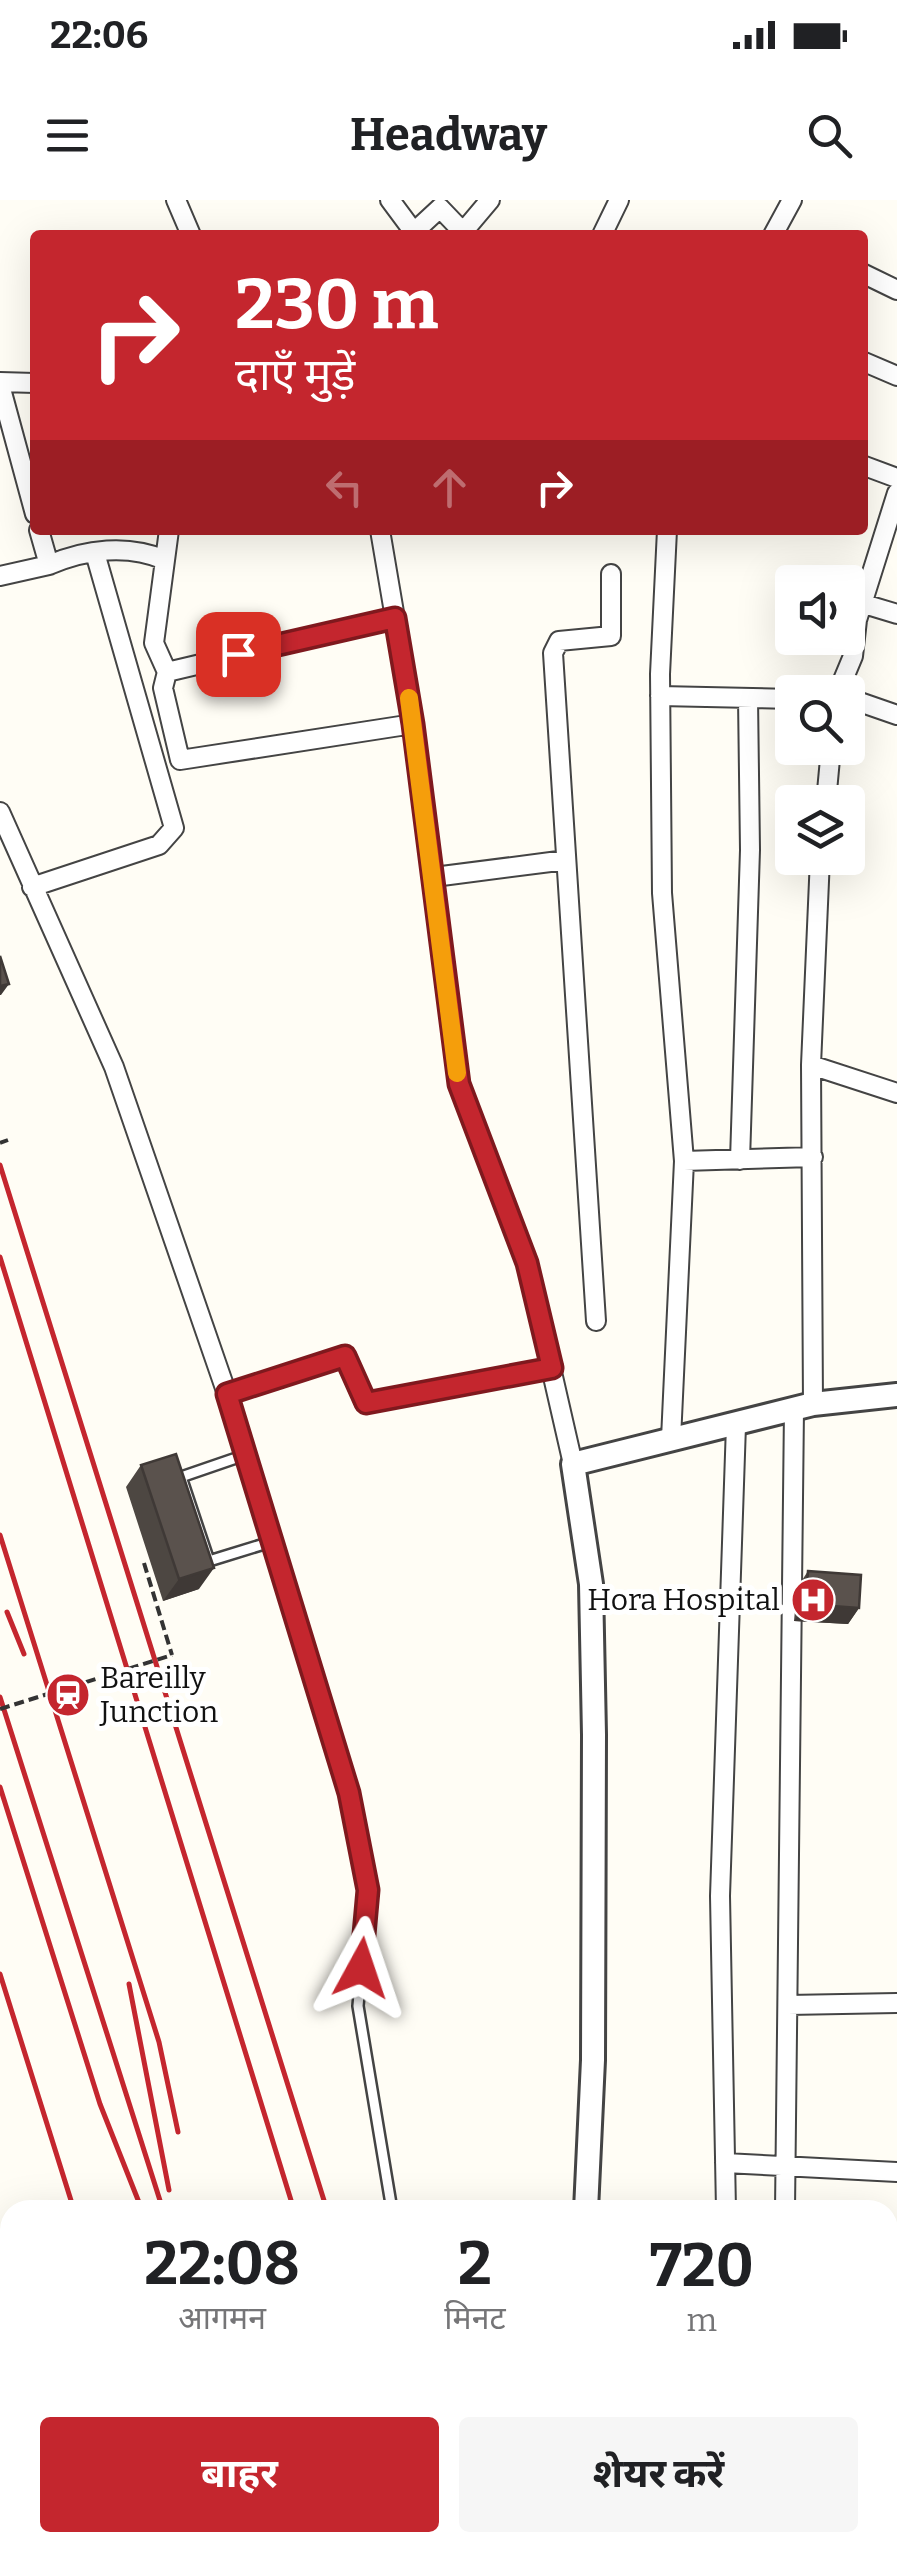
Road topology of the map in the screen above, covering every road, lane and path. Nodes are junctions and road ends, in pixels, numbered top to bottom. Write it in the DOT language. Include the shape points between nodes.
graph roads {
  1 [pos="176,200"];
  2 [pos="390,200"];
  3 [pos="490,200"];
  4 [pos="619,200"];
  5 [pos="792,200"];
  6 [pos="189,230"];
  7 [pos="413,230"];
  8 [pos="418,230"];
  9 [pos="460,230"];
  10 [pos="467,230"];
  11 [pos="604,230"];
  12 [pos="779,230"];
  13 [pos="868,276"];
  14 [pos="897,290"];
  15 [pos="868,364"];
  16 [pos="897,376"];
  17 [pos="30,383"];
  18 [pos="0,384"];
  19 [pos="868,468"];
  20 [pos="897,478"];
  21 [pos="897,492"];
  22 [pos="30,495"];
  23 [pos="40,535"];
  24 [pos="168,535"];
  25 [pos="381,535"];
  26 [pos="667,535"];
  27 [pos="94,553"];
  28 [pos="165,560"];
  29 [pos="49,565"];
  30 [pos="611,574"];
  31 [pos="0,576"];
  32 [pos="865,601"];
  33 [pos="865,604"];
  34 [pos="897,614"];
  35 [pos="395,618"];
  36 [pos="167,672"];
  37 [pos="660,696"];
  38 [pos="748,698"];
  39 [pos="775,699"];
  40 [pos="865,704"];
  41 [pos="897,715"];
  42 [pos="413,724"];
  43 [pos="180,760"];
  44 [pos="157,770"];
  45 [pos="0,812"];
  46 [pos="566,860"];
  47 [pos="819,875"];
  48 [pos="434,876"];
  49 [pos="32,888"];
  50 [pos="811,1065"];
  51 [pos="897,1093"];
  52 [pos="8,1140"];
  53 [pos="0,1143"];
  54 [pos="813,1156"];
  55 [pos="740,1160"];
  56 [pos="684,1161"];
  57 [pos="596,1321"];
  58 [pos="552,1368"];
  59 [pos="227,1394"];
  60 [pos="897,1395"];
  61 [pos="804,1407"];
  62 [pos="736,1425"];
  63 [pos="671,1440"];
  64 [pos="245,1455"];
  65 [pos="572,1464"];
  66 [pos="274,1540"];
  67 [pos="144,1563"];
  68 [pos="0,1709"];
  69 [pos="897,2004"];
  70 [pos="788,2005"];
  71 [pos="724,2163"];
  72 [pos="786,2166"];
  73 [pos="897,2172"];
  74 [pos="390,2200"];
  75 [pos="587,2200"];
  76 [pos="726,2200"];
  77 [pos="785,2200"];
  1 -- 6 [label="street"];
  2 -- 7 [label="street"];
  3 -- 10 [label="street"];
  4 -- 11 [label="street"];
  5 -- 12 [label="street"];
  8 -- 9 [label="street" via="440,208"];
  13 -- 14 [label="street"];
  15 -- 16 [label="street"];
  17 -- 18 [label="street"];
  18 -- 22 [label="street"];
  19 -- 20 [label="street"];
  21 -- 32 [label="street"];
  23 -- 29 [label="street"];
  24 -- 28 [label="street"];
  25 -- 35 [label="street"];
  26 -- 37 [label="street"];
  27 -- 28 [label="street" via="139,549"];
  27 -- 29 [label="street"];
  27 -- 44 [label="street"];
  28 -- 36 [label="street" via="154,643"];
  29 -- 31 [label="street"];
  30 -- 46 [label="street" via="611,636 559,641 553,648"];
  33 -- 34 [label="street"];
  35 -- 36 [label="street"];
  35 -- 42 [label="street"];
  36 -- 43 [label="street" via="163,688"];
  37 -- 38 [label="street"];
  37 -- 56 [label="street" via="662,893"];
  38 -- 39 [label="street"];
  38 -- 55 [label="street"];
  40 -- 41 [label="street"];
  42 -- 43 [label="street"];
  42 -- 48 [label="street"];
  43 -- 44 [label="street"];
  44 -- 49 [label="street" via="174,828 159,845"];
  45 -- 49 [label="street"];
  46 -- 48 [label="street"];
  46 -- 57 [label="street"];
  47 -- 50 [label="street"];
  48 -- 58 [label="street" via="459,1084 527,1263"];
  49 -- 59 [label="street" via="114,1066"];
  50 -- 51 [label="street"];
  50 -- 54 [label="street"];
  52 -- 53 [label="path"];
  54 -- 55 [label="street"];
  54 -- 61 [label="street"];
  55 -- 56 [label="street"];
  56 -- 63 [label="street"];
  58 -- 59 [label="street" via="366,1403 345,1356"];
  58 -- 65 [label="street"];
  59 -- 64 [label="street"];
  60 -- 61 [label="street"];
  61 -- 62 [label="street"];
  61 -- 70 [label="street"];
  62 -- 63 [label="street"];
  62 -- 71 [label="street" via="720,1896"];
  63 -- 65 [label="street"];
  64 -- 66 [label="lane"];
  64 -- 66 [label="lane" via="182,1478 209,1562"];
  65 -- 75 [label="street" via="592,1622 594,2060"];
  66 -- 74 [label="lane" via="349,1793 368,1890 358,2006"];
  67 -- 68 [label="path, bridge" via="172,1655"];
  69 -- 70 [label="street"];
  70 -- 72 [label="street"];
  71 -- 72 [label="street"];
  71 -- 76 [label="street"];
  72 -- 73 [label="street"];
  72 -- 77 [label="street"];
}
